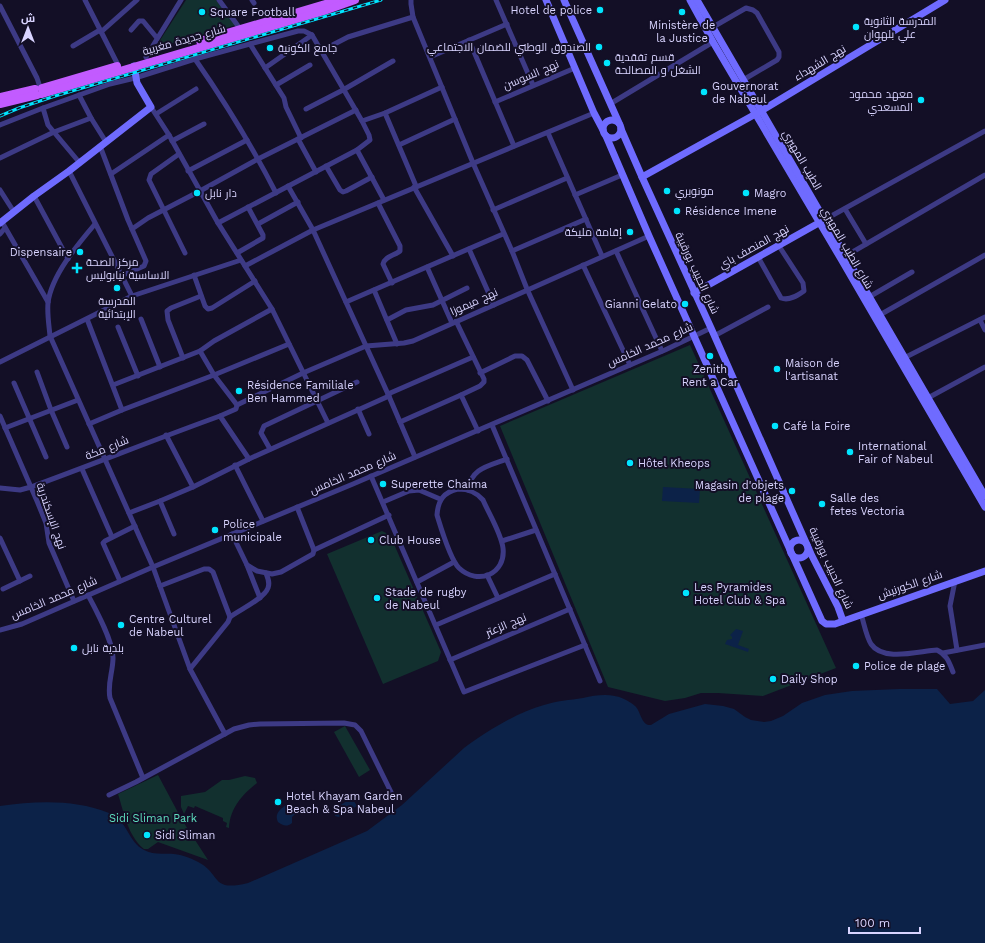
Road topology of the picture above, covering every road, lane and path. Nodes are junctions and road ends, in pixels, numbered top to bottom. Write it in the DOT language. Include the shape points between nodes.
graph roads {
  1 [pos="85,0"];
  2 [pos="137,0"];
  3 [pos="181,0"];
  4 [pos="219,0"];
  5 [pos="339,0"];
  6 [pos="356,0"];
  7 [pos="411,0"];
  8 [pos="496,0"];
  9 [pos="546,0"];
  10 [pos="566,0"];
  11 [pos="690,0"];
  12 [pos="697,0"];
  13 [pos="945,0"];
  14 [pos="0,6"];
  15 [pos="414,17"];
  16 [pos="507,24"];
  17 [pos="713,27"];
  18 [pos="131,30"];
  19 [pos="100,31"];
  20 [pos="242,31"];
  21 [pos="312,36"];
  22 [pos="158,38"];
  23 [pos="469,40"];
  24 [pos="713,42"];
  25 [pos="250,44"];
  26 [pos="73,46"];
  27 [pos="321,51"];
  28 [pos="146,57"];
  29 [pos="430,57"];
  30 [pos="195,59"];
  31 [pos="393,61"];
  32 [pos="310,65"];
  33 [pos="118,66"];
  34 [pos="134,66"];
  35 [pos="265,68"];
  36 [pos="575,68"];
  37 [pos="135,78"];
  38 [pos="743,80"];
  39 [pos="276,85"];
  40 [pos="534,85"];
  41 [pos="442,87"];
  42 [pos="196,89"];
  43 [pos="39,90"];
  44 [pos="343,90"];
  45 [pos="79,95"];
  46 [pos="1,97"];
  47 [pos="495,102"];
  48 [pos="610,104"];
  49 [pos="151,107"];
  50 [pos="43,108"];
  51 [pos="306,109"];
  52 [pos="356,110"];
  53 [pos="594,112"];
  54 [pos="758,112"];
  55 [pos="384,113"];
  56 [pos="156,114"];
  57 [pos="90,118"];
  58 [pos="455,119"];
  59 [pos="362,121"];
  60 [pos="204,124"];
  61 [pos="0,125"];
  62 [pos="620,126"];
  63 [pos="985,131"];
  64 [pos="54,132"];
  65 [pos="548,133"];
  66 [pos="605,133"];
  67 [pos="169,135"];
  68 [pos="299,138"];
  69 [pos="247,140"];
  70 [pos="172,142"];
  71 [pos="103,144"];
  72 [pos="399,145"];
  73 [pos="514,146"];
  74 [pos="358,150"];
  75 [pos="179,154"];
  76 [pos="0,158"];
  77 [pos="258,159"];
  78 [pos="79,162"];
  79 [pos="472,163"];
  80 [pos="326,166"];
  81 [pos="69,171"];
  82 [pos="188,171"];
  83 [pos="316,172"];
  84 [pos="111,174"];
  85 [pos="622,175"];
  86 [pos="985,175"];
  87 [pos="372,176"];
  88 [pos="642,177"];
  89 [pos="567,178"];
  90 [pos="288,186"];
  91 [pos="415,187"];
  92 [pos="0,190"];
  93 [pos="200,191"];
  94 [pos="276,193"];
  95 [pos="575,195"];
  96 [pos="34,196"];
  97 [pos="384,200"];
  98 [pos="298,202"];
  99 [pos="378,203"];
  100 [pos="248,207"];
  101 [pos="845,209"];
  102 [pos="164,210"];
  103 [pos="493,210"];
  104 [pos="14,212"];
  105 [pos="586,219"];
  106 [pos="218,222"];
  107 [pos="822,222"];
  108 [pos="2,224"];
  109 [pos="95,224"];
  110 [pos="258,224"];
  111 [pos="132,229"];
  112 [pos="313,230"];
  113 [pos="0,234"];
  114 [pos="504,234"];
  115 [pos="649,236"];
  116 [pos="866,244"];
  117 [pos="779,246"];
  118 [pos="469,249"];
  119 [pos="512,251"];
  120 [pos="616,251"];
  121 [pos="185,253"];
  122 [pos="237,253"];
  123 [pos="985,255"];
  124 [pos="453,256"];
  125 [pos="602,256"];
  126 [pos="844,257"];
  127 [pos="758,258"];
  128 [pos="68,259"];
  129 [pos="241,260"];
  130 [pos="583,265"];
  131 [pos="245,266"];
  132 [pos="427,267"];
  133 [pos="912,272"];
  134 [pos="194,275"];
  135 [pos="121,276"];
  136 [pos="255,281"];
  137 [pos="392,283"];
  138 [pos="467,288"];
  139 [pos="527,289"];
  140 [pos="374,290"];
  141 [pos="694,293"];
  142 [pos="132,296"];
  143 [pos="201,296"];
  144 [pos="869,297"];
  145 [pos="442,301"];
  146 [pos="48,302"];
  147 [pos="346,302"];
  148 [pos="494,304"];
  149 [pos="768,307"];
  150 [pos="272,309"];
  151 [pos="877,317"];
  152 [pos="985,317"];
  153 [pos="87,319"];
  154 [pos="141,319"];
  155 [pos="387,320"];
  156 [pos="980,320"];
  157 [pos="454,322"];
  158 [pos="118,327"];
  159 [pos="711,328"];
  160 [pos="985,330"];
  161 [pos="50,336"];
  162 [pos="694,336"];
  163 [pos="714,336"];
  164 [pos="289,344"];
  165 [pos="397,344"];
  166 [pos="366,346"];
  167 [pos="200,351"];
  168 [pos="662,351"];
  169 [pos="472,357"];
  170 [pos="183,358"];
  171 [pos="902,359"];
  172 [pos="0,362"];
  173 [pos="630,365"];
  174 [pos="160,368"];
  175 [pos="985,368"];
  176 [pos="37,372"];
  177 [pos="303,373"];
  178 [pos="480,373"];
  179 [pos="214,375"];
  180 [pos="138,376"];
  181 [pos="357,382"];
  182 [pos="14,383"];
  183 [pos="113,385"];
  184 [pos="573,390"];
  185 [pos="388,395"];
  186 [pos="461,395"];
  187 [pos="925,399"];
  188 [pos="78,400"];
  189 [pos="548,400"];
  190 [pos="317,401"];
  191 [pos="237,405"];
  192 [pos="358,409"];
  193 [pos="51,410"];
  194 [pos="122,410"];
  195 [pos="0,416"];
  196 [pos="220,416"];
  197 [pos="29,419"];
  198 [pos="400,422"];
  199 [pos="328,423"];
  200 [pos="89,424"];
  201 [pos="492,424"];
  202 [pos="3,425"];
  203 [pos="478,430"];
  204 [pos="369,434"];
  205 [pos="166,435"];
  206 [pos="948,438"];
  207 [pos="67,447"];
  208 [pos="270,449"];
  209 [pos="46,457"];
  210 [pos="415,457"];
  211 [pos="249,459"];
  212 [pos="507,459"];
  213 [pos="104,460"];
  214 [pos="235,466"];
  215 [pos="82,469"];
  216 [pos="371,476"];
  217 [pos="32,487"];
  218 [pos="193,487"];
  219 [pos="0,488"];
  220 [pos="468,490"];
  221 [pos="985,496"];
  222 [pos="440,499"];
  223 [pos="160,501"];
  224 [pos="383,502"];
  225 [pos="297,507"];
  226 [pos="985,507"];
  227 [pos="129,513"];
  228 [pos="389,515"];
  229 [pos="262,521"];
  230 [pos="135,526"];
  231 [pos="536,530"];
  232 [pos="174,534"];
  233 [pos="232,534"];
  234 [pos="112,537"];
  235 [pos="0,538"];
  236 [pos="502,541"];
  237 [pos="807,545"];
  238 [pos="314,550"];
  239 [pos="791,553"];
  240 [pos="454,562"];
  241 [pos="247,564"];
  242 [pos="153,567"];
  243 [pos="985,571"];
  244 [pos="266,573"];
  245 [pos="555,574"];
  246 [pos="487,575"];
  247 [pos="30,576"];
  248 [pos="20,581"];
  249 [pos="120,581"];
  250 [pos="955,581"];
  251 [pos="418,582"];
  252 [pos="160,586"];
  253 [pos="3,589"];
  254 [pos="88,595"];
  255 [pos="260,598"];
  256 [pos="498,598"];
  257 [pos="74,601"];
  258 [pos="570,609"];
  259 [pos="861,614"];
  260 [pos="230,617"];
  261 [pos="843,620"];
  262 [pos="436,625"];
  263 [pos="0,630"];
  264 [pos="585,645"];
  265 [pos="985,645"];
  266 [pos="957,650"];
  267 [pos="943,653"];
  268 [pos="450,660"];
  269 [pos="190,669"];
  270 [pos="953,672"];
  271 [pos="600,681"];
  272 [pos="225,734"];
  273 [pos="143,778"];
  274 [pos="391,792"];
  275 [pos="108,795"];
  1 -- 19 [label="street"];
  2 -- 19 [label="street"];
  3 -- 22 [label="street"];
  4 -- 20 [label="street"];
  5 -- 20 [label="main road, شارع جديدة مغربية"];
  6 -- 20 [label="main road, شارع جديدة مغربية" via="324,11"];
  7 -- 15 [label="street"];
  8 -- 16 [label="street"];
  9 -- 36 [label="street, شارع الحبيب بورقيبة"];
  10 -- 48 [label="street, شارع الحبيب بورقيبة"];
  11 -- 24 [label="street, شارع الطيب المهيري"];
  12 -- 17 [label="street"];
  13 -- 54 [label="street, نهج الشهداء"];
  14 -- 43 [label="street" via="37,78"];
  15 -- 27 [label="street" via="348,37"];
  15 -- 29 [label="street"];
  16 -- 23 [label="street"];
  16 -- 40 [label="street"];
  17 -- 38 [label="street"];
  17 -- 38 [label="street" via="746,8 757,13 779,52 779,57"];
  18 -- 22 [label="street" via="143,21"];
  19 -- 26 [label="street"];
  19 -- 33 [label="street"];
  20 -- 28 [label="main road, شارع جديدة مغربية"];
  20 -- 34 [label="main road, شارع جديدة مغربية"];
  21 -- 25 [label="street" via="304,31 298,31"];
  21 -- 27 [label="street"];
  21 -- 35 [label="street"];
  22 -- 28 [label="street"];
  23 -- 29 [label="street"];
  23 -- 47 [label="street"];
  24 -- 48 [label="street"];
  24 -- 54 [label="street, شارع الطيب المهيري"];
  25 -- 30 [label="street"];
  25 -- 35 [label="street"];
  27 -- 44 [label="street"];
  28 -- 33 [label="main road, شارع جديدة مغربية"];
  29 -- 41 [label="street"];
  30 -- 37 [label="street"];
  30 -- 69 [label="street"];
  31 -- 44 [label="street"];
  32 -- 39 [label="street"];
  33 -- 43 [label="main road, شارع جديدة مغربية"];
  34 -- 37 [label="street"];
  34 -- 43 [label="main road, شارع جديدة مغربية"];
  35 -- 39 [label="street"];
  36 -- 40 [label="street, نهج السوسن"];
  36 -- 53 [label="street, شارع الحبيب بورقيبة"];
  37 -- 45 [label="street"];
  37 -- 49 [label="street"];
  38 -- 54 [label="street"];
  39 -- 68 [label="street" via="284,98"];
  40 -- 47 [label="street, نهج السوسن"];
  41 -- 55 [label="street"];
  41 -- 58 [label="street"];
  42 -- 56 [label="street"];
  43 -- 46 [label="main road"];
  44 -- 51 [label="street"];
  44 -- 52 [label="street"];
  45 -- 50 [label="street"];
  45 -- 57 [label="street"];
  47 -- 73 [label="street"];
  48 -- 62 [label="street, شارع الحبيب بورقيبة"];
  49 -- 56 [label="street"];
  49 -- 71 [label="street"];
  50 -- 61 [label="street"];
  50 -- 64 [label="street" via="48,125"];
  52 -- 59 [label="street"];
  52 -- 68 [label="street"];
  53 -- 65 [label="street"];
  53 -- 66 [label="street, شارع الحبيب بورقيبة"];
  54 -- 88 [label="street, نهج الشهداء"];
  54 -- 107 [label="street, شارع الطيب المهيري"];
  55 -- 59 [label="street"];
  55 -- 72 [label="street"];
  56 -- 67 [label="street"];
  57 -- 64 [label="street"];
  57 -- 71 [label="street"];
  58 -- 72 [label="street"];
  58 -- 79 [label="street"];
  59 -- 74 [label="street" via="370,140"];
  60 -- 70 [label="street"];
  62 -- 66 [label="street" via="619,136 616,138 609,138"];
  62 -- 66 [label="street" via="616,121 609,121 606,123"];
  62 -- 88 [label="street, شارع الحبيب بورقيبة"];
  63 -- 101 [label="street"];
  64 -- 76 [label="street"];
  64 -- 78 [label="street"];
  65 -- 73 [label="street"];
  65 -- 89 [label="street"];
  66 -- 85 [label="street, شارع الحبيب بورقيبة"];
  67 -- 70 [label="street"];
  67 -- 84 [label="street"];
  68 -- 77 [label="street"];
  68 -- 83 [label="street"];
  69 -- 77 [label="street"];
  69 -- 82 [label="street"];
  70 -- 75 [label="street"];
  71 -- 78 [label="street"];
  71 -- 84 [label="street"];
  72 -- 91 [label="street"];
  73 -- 79 [label="street"];
  74 -- 80 [label="street"];
  74 -- 87 [label="street"];
  75 -- 82 [label="street"];
  75 -- 102 [label="street" via="149,178"];
  77 -- 93 [label="street"];
  77 -- 94 [label="street"];
  78 -- 81 [label="street"];
  79 -- 91 [label="street"];
  79 -- 103 [label="street"];
  80 -- 83 [label="street"];
  80 -- 87 [label="street" via="343,192"];
  81 -- 96 [label="street"];
  81 -- 109 [label="street"];
  82 -- 93 [label="street"];
  83 -- 90 [label="street"];
  84 -- 111 [label="street"];
  85 -- 95 [label="street"];
  85 -- 115 [label="street, شارع الحبيب بورقيبة"];
  86 -- 116 [label="street"];
  87 -- 97 [label="street"];
  88 -- 141 [label="street, شارع الحبيب بورقيبة"];
  89 -- 95 [label="street"];
  89 -- 103 [label="street"];
  90 -- 94 [label="street"];
  90 -- 98 [label="street"];
  91 -- 97 [label="street"];
  91 -- 124 [label="street"];
  92 -- 104 [label="street"];
  93 -- 102 [label="street"];
  93 -- 106 [label="street"];
  94 -- 100 [label="street"];
  95 -- 105 [label="street"];
  96 -- 104 [label="street"];
  96 -- 128 [label="street"];
  97 -- 99 [label="street"];
  98 -- 110 [label="street"];
  98 -- 112 [label="street"];
  99 -- 112 [label="street"];
  99 -- 137 [label="street" via="400,246 398,253 383,262"];
  100 -- 106 [label="street"];
  100 -- 110 [label="street"];
  101 -- 107 [label="street"];
  101 -- 116 [label="street"];
  102 -- 111 [label="street"];
  102 -- 121 [label="street"];
  103 -- 114 [label="street"];
  104 -- 108 [label="street"];
  105 -- 119 [label="street"];
  105 -- 125 [label="street"];
  106 -- 122 [label="street"];
  107 -- 117 [label="street, نهج المنصف باي"];
  107 -- 126 [label="street, شارع الطيب المهيري"];
  108 -- 113 [label="street"];
  108 -- 146 [label="street"];
  109 -- 128 [label="street"];
  109 -- 135 [label="street"];
  110 -- 122 [label="street" via="263,238"];
  111 -- 135 [label="street" via="146,263"];
  112 -- 131 [label="street"];
  112 -- 147 [label="street"];
  114 -- 118 [label="street"];
  114 -- 119 [label="street"];
  115 -- 120 [label="street, نهج ميموزا"];
  115 -- 162 [label="street, شارع الحبيب بورقيبة"];
  116 -- 126 [label="street"];
  117 -- 127 [label="street, نهج المنصف باي"];
  117 -- 127 [label="street" via="804,287 803,292 786,299 781,298"];
  118 -- 124 [label="street"];
  118 -- 148 [label="street"];
  119 -- 139 [label="street"];
  120 -- 125 [label="street, نهج ميموزا"];
  120 -- 168 [label="street"];
  122 -- 129 [label="street"];
  123 -- 151 [label="street"];
  124 -- 132 [label="street"];
  125 -- 130 [label="street, نهج ميموزا"];
  126 -- 144 [label="street"];
  126 -- 151 [label="street, شارع الطيب المهيري"];
  127 -- 141 [label="street, نهج المنصف باي"];
  128 -- 146 [label="street" via="58,273"];
  129 -- 131 [label="street"];
  129 -- 134 [label="street"];
  130 -- 139 [label="street, نهج ميموزا"];
  130 -- 173 [label="street"];
  131 -- 136 [label="street"];
  132 -- 137 [label="street"];
  132 -- 145 [label="street"];
  133 -- 144 [label="street"];
  134 -- 142 [label="street"];
  134 -- 143 [label="street"];
  135 -- 142 [label="street"];
  136 -- 143 [label="street" via="209,309 205,308"];
  136 -- 150 [label="street"];
  137 -- 140 [label="street"];
  138 -- 145 [label="street"];
  139 -- 148 [label="street, نهج ميموزا"];
  139 -- 184 [label="street"];
  140 -- 147 [label="street"];
  140 -- 155 [label="street"];
  141 -- 159 [label="street, شارع الحبيب بورقيبة"];
  142 -- 153 [label="street"];
  143 -- 170 [label="street" via="167,311"];
  144 -- 151 [label="street"];
  145 -- 155 [label="street" via="406,310"];
  145 -- 157 [label="street"];
  146 -- 161 [label="street"];
  147 -- 166 [label="street"];
  148 -- 157 [label="street, نهج ميموزا"];
  149 -- 163 [label="street"];
  150 -- 164 [label="street"];
  150 -- 167 [label="street"];
  151 -- 171 [label="street, شارع الطيب المهيري"];
  152 -- 156 [label="street"];
  153 -- 161 [label="street"];
  153 -- 183 [label="street"];
  154 -- 174 [label="street"];
  155 -- 165 [label="street"];
  156 -- 160 [label="street"];
  156 -- 171 [label="street"];
  157 -- 165 [label="street, نهج ميموزا" via="413,341"];
  157 -- 169 [label="street"];
  158 -- 180 [label="street"];
  159 -- 162 [label="street, شارع محمد الخامس"];
  159 -- 163 [label="street, شارع الحبيب بورقيبة"];
  161 -- 172 [label="street"];
  161 -- 188 [label="street"];
  162 -- 168 [label="street, شارع محمد الخامس"];
  162 -- 239 [label="street, شارع الحبيب بورقيبة"];
  163 -- 237 [label="street, شارع الحبيب بورقيبة"];
  164 -- 177 [label="street"];
  164 -- 179 [label="street"];
  165 -- 166 [label="street, نهج ميموزا"];
  166 -- 177 [label="street, نهج ميموزا"];
  166 -- 185 [label="street"];
  167 -- 170 [label="street"];
  167 -- 179 [label="street"];
  168 -- 173 [label="street, شارع محمد الخامس"];
  169 -- 178 [label="street"];
  169 -- 185 [label="street"];
  170 -- 174 [label="street"];
  171 -- 187 [label="street, شارع الطيب المهيري"];
  173 -- 184 [label="street, شارع محمد الخامس"];
  174 -- 180 [label="street"];
  175 -- 187 [label="street"];
  176 -- 193 [label="street"];
  177 -- 190 [label="street"];
  177 -- 191 [label="street, نهج ميموزا"];
  178 -- 186 [label="street" via="484,379 483,384"];
  178 -- 189 [label="street" via="515,356 522,356 527,360"];
  179 -- 191 [label="street"];
  179 -- 194 [label="street"];
  180 -- 183 [label="street"];
  181 -- 190 [label="street"];
  182 -- 197 [label="street"];
  183 -- 194 [label="street"];
  184 -- 189 [label="street, شارع محمد الخامس"];
  185 -- 192 [label="street"];
  185 -- 198 [label="street"];
  186 -- 198 [label="street"];
  186 -- 203 [label="street"];
  187 -- 206 [label="street, شارع الطيب المهيري"];
  188 -- 193 [label="street"];
  188 -- 200 [label="street"];
  189 -- 201 [label="street, شارع محمد الخامس"];
  190 -- 199 [label="street"];
  190 -- 208 [label="street" via="264,426 261,433"];
  191 -- 196 [label="street, شارع مكة" via="236,409"];
  192 -- 199 [label="street"];
  192 -- 204 [label="street"];
  193 -- 197 [label="street"];
  193 -- 207 [label="street"];
  194 -- 200 [label="street"];
  195 -- 202 [label="street, نهج الإسكندرية"];
  196 -- 205 [label="street, شارع مكة"];
  196 -- 211 [label="street"];
  197 -- 202 [label="street"];
  197 -- 209 [label="street"];
  198 -- 210 [label="street"];
  199 -- 208 [label="street"];
  200 -- 213 [label="street"];
  201 -- 203 [label="street, شارع محمد الخامس"];
  201 -- 212 [label="street"];
  202 -- 217 [label="street, نهج الإسكندرية"];
  203 -- 210 [label="street, شارع محمد الخامس"];
  205 -- 213 [label="street, شارع مكة"];
  205 -- 218 [label="street"];
  206 -- 221 [label="street"];
  206 -- 226 [label="street, شارع الطيب المهيري"];
  208 -- 211 [label="street"];
  210 -- 216 [label="street, شارع محمد الخامس"];
  211 -- 214 [label="street"];
  212 -- 220 [label="street" via="476,472"];
  212 -- 231 [label="street"];
  213 -- 215 [label="street, شارع مكة"];
  213 -- 227 [label="street"];
  214 -- 218 [label="street"];
  214 -- 229 [label="street"];
  215 -- 217 [label="street, شارع مكة"];
  215 -- 234 [label="street"];
  216 -- 224 [label="street"];
  216 -- 225 [label="street, شارع محمد الخامس"];
  217 -- 219 [label="street, شارع مكة" via="20,490"];
  217 -- 257 [label="street, نهج الإسكندرية" via="46,523 49,543"];
  218 -- 223 [label="street"];
  220 -- 222 [label="street" via="451,490"];
  220 -- 236 [label="street" via="483,500"];
  222 -- 224 [label="street" via="419,490 409,491"];
  222 -- 240 [label="street" via="437,514"];
  223 -- 227 [label="street"];
  223 -- 232 [label="street"];
  224 -- 228 [label="street"];
  225 -- 229 [label="street, شارع محمد الخامس"];
  225 -- 238 [label="street"];
  227 -- 230 [label="street"];
  228 -- 238 [label="street"];
  228 -- 251 [label="street"];
  229 -- 233 [label="street, شارع محمد الخامس"];
  230 -- 234 [label="street"];
  230 -- 242 [label="street"];
  231 -- 236 [label="street"];
  231 -- 245 [label="street"];
  233 -- 241 [label="street"];
  233 -- 242 [label="street, شارع محمد الخامس"];
  234 -- 249 [label="street" via="103,544"];
  235 -- 248 [label="street"];
  236 -- 246 [label="street" via="502,562"];
  237 -- 239 [label="street" via="802,541 795,541 791,546"];
  237 -- 239 [label="street" via="808,552 803,557 796,557"];
  237 -- 261 [label="street, شارع الحبيب بورقيبة"];
  238 -- 244 [label="street" via="313,554 281,572"];
  239 -- 261 [label="street, شارع الحبيب بورقيبة" via="822,621 829,625"];
  240 -- 246 [label="street" via="459,568 477,577"];
  240 -- 251 [label="street"];
  241 -- 244 [label="street" via="257,571"];
  241 -- 255 [label="street"];
  242 -- 249 [label="street, شارع محمد الخامس"];
  242 -- 252 [label="street"];
  243 -- 250 [label="street, شارع الكورنيش"];
  244 -- 255 [label="street" via="268,589"];
  245 -- 256 [label="street"];
  245 -- 258 [label="street"];
  246 -- 256 [label="street"];
  247 -- 248 [label="street"];
  248 -- 253 [label="street"];
  249 -- 254 [label="street, شارع محمد الخامس"];
  250 -- 259 [label="street, شارع الكورنيش"];
  250 -- 266 [label="street" via="950,606"];
  251 -- 262 [label="street"];
  252 -- 260 [label="street" via="209,569 213,572"];
  252 -- 269 [label="street"];
  254 -- 257 [label="street, شارع محمد الخامس"];
  254 -- 273 [label="street" via="98,613 112,652 108,690 110,698"];
  255 -- 260 [label="street"];
  256 -- 262 [label="street"];
  257 -- 263 [label="street, شارع محمد الخامس" via="22,624"];
  258 -- 264 [label="street"];
  258 -- 268 [label="street, نهج الزعتر"];
  259 -- 261 [label="street, شارع الكورنيش"];
  259 -- 267 [label="street" via="872,646 884,652 898,654 937,650"];
  260 -- 269 [label="street"];
  262 -- 268 [label="street"];
  264 -- 268 [label="street" via="465,692"];
  264 -- 271 [label="street"];
  265 -- 266 [label="street"];
  266 -- 267 [label="street"];
  267 -- 270 [label="street"];
  269 -- 272 [label="street"];
  272 -- 273 [label="street"];
  272 -- 274 [label="street" via="241,727 260,724 355,724 361,731"];
  273 -- 275 [label="street"];
}
